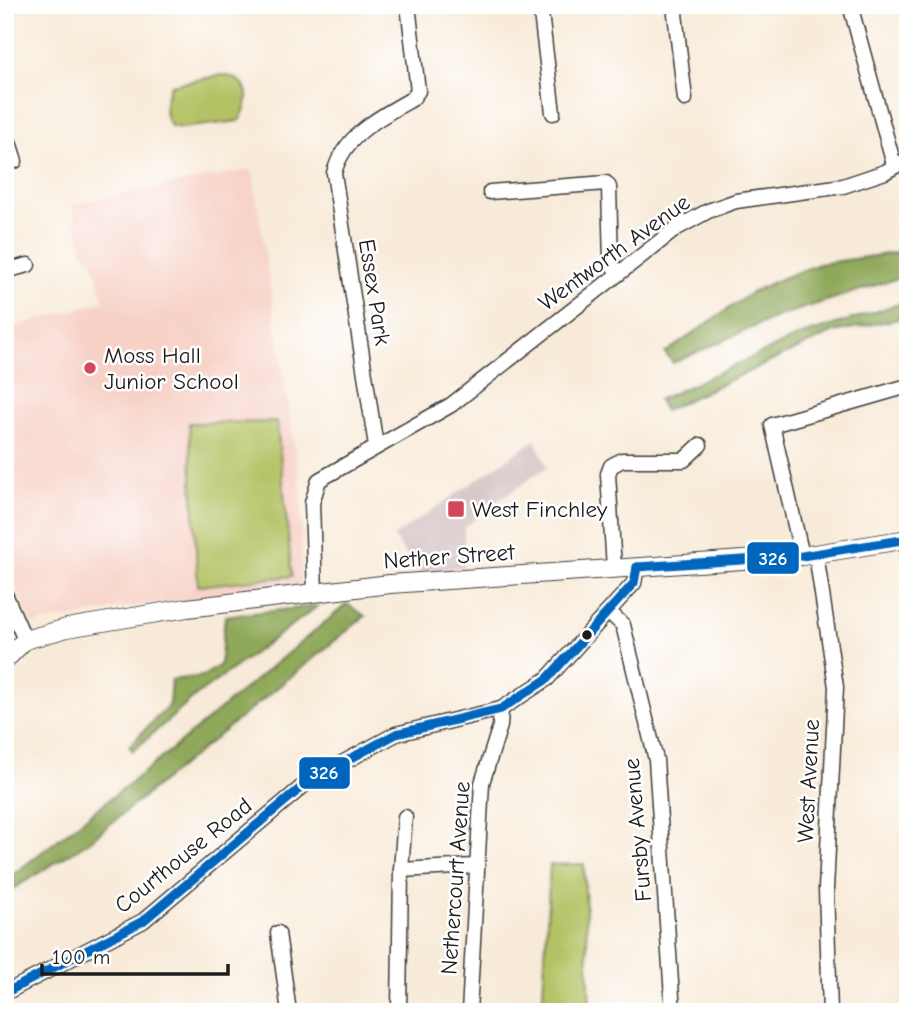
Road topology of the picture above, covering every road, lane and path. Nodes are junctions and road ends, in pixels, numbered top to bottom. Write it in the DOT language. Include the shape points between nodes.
graph roads {
  1 [pos="408,5"];
  2 [pos="540,5"];
  3 [pos="674,5"];
  4 [pos="850,5"];
  5 [pos="685,99"];
  6 [pos="553,113"];
  7 [pos="5,129"];
  8 [pos="901,162"];
  9 [pos="5,163"];
  10 [pos="490,192"];
  11 [pos="28,265"];
  12 [pos="5,271"];
  13 [pos="618,273"];
  14 [pos="908,386"];
  15 [pos="700,445"];
  16 [pos="376,446"];
  17 [pos="907,541"];
  18 [pos="809,555"];
  19 [pos="638,567"];
  20 [pos="614,568"];
  21 [pos="320,593"];
  22 [pos="5,594"];
  23 [pos="609,612"];
  24 [pos="25,640"];
  25 [pos="5,660"];
  26 [pos="501,709"];
  27 [pos="405,817"];
  28 [pos="474,866"];
  29 [pos="401,870"];
  30 [pos="278,933"];
  31 [pos="5,993"];
  32 [pos="289,1012"];
  33 [pos="399,1012"];
  34 [pos="469,1012"];
  35 [pos="673,1012"];
  36 [pos="830,1012"];
  1 -- 16 [label="street, Essex Park" via="418,91 349,141 334,173"];
  2 -- 6 [label="street"];
  3 -- 5 [label="street"];
  4 -- 8 [label="street"];
  7 -- 9 [label="street" via="15,161"];
  8 -- 13 [label="street, Wentworth Avenue" via="843,186 766,195 708,211 677,228"];
  10 -- 13 [label="street" via="606,183 611,263"];
  11 -- 12 [label="street"];
  13 -- 16 [label="street, Wentworth Avenue" via="451,405"];
  14 -- 18 [label="street, West Avenue" via="772,425"];
  15 -- 20 [label="street" via="684,460 622,460 611,466 607,474"];
  16 -- 21 [label="street" via="319,481 312,503"];
  17 -- 18 [label="street, Nether Street"];
  18 -- 19 [label="street, Nether Street"];
  18 -- 36 [label="street, West Avenue" via="836,687 826,889"];
  19 -- 20 [label="street, Nether Street"];
  19 -- 23 [label="street, Courthouse Road" via="634,583"];
  20 -- 21 [label="street, Nether Street"];
  21 -- 24 [label="street, Nether Street" via="187,608 67,628"];
  22 -- 24 [label="street"];
  23 -- 26 [label="street, Courthouse Road" via="547,679"];
  23 -- 35 [label="street, Fursby Avenue" via="623,625 656,760"];
  24 -- 25 [label="street, Nether Street"];
  26 -- 28 [label="street, Nethercourt Avenue" via="482,783"];
  26 -- 31 [label="street, Courthouse Road" via="396,734 309,781 143,921"];
  27 -- 29 [label="street"];
  28 -- 29 [label="street"];
  28 -- 34 [label="street, Nethercourt Avenue"];
  29 -- 33 [label="street"];
  30 -- 32 [label="street"];
}
